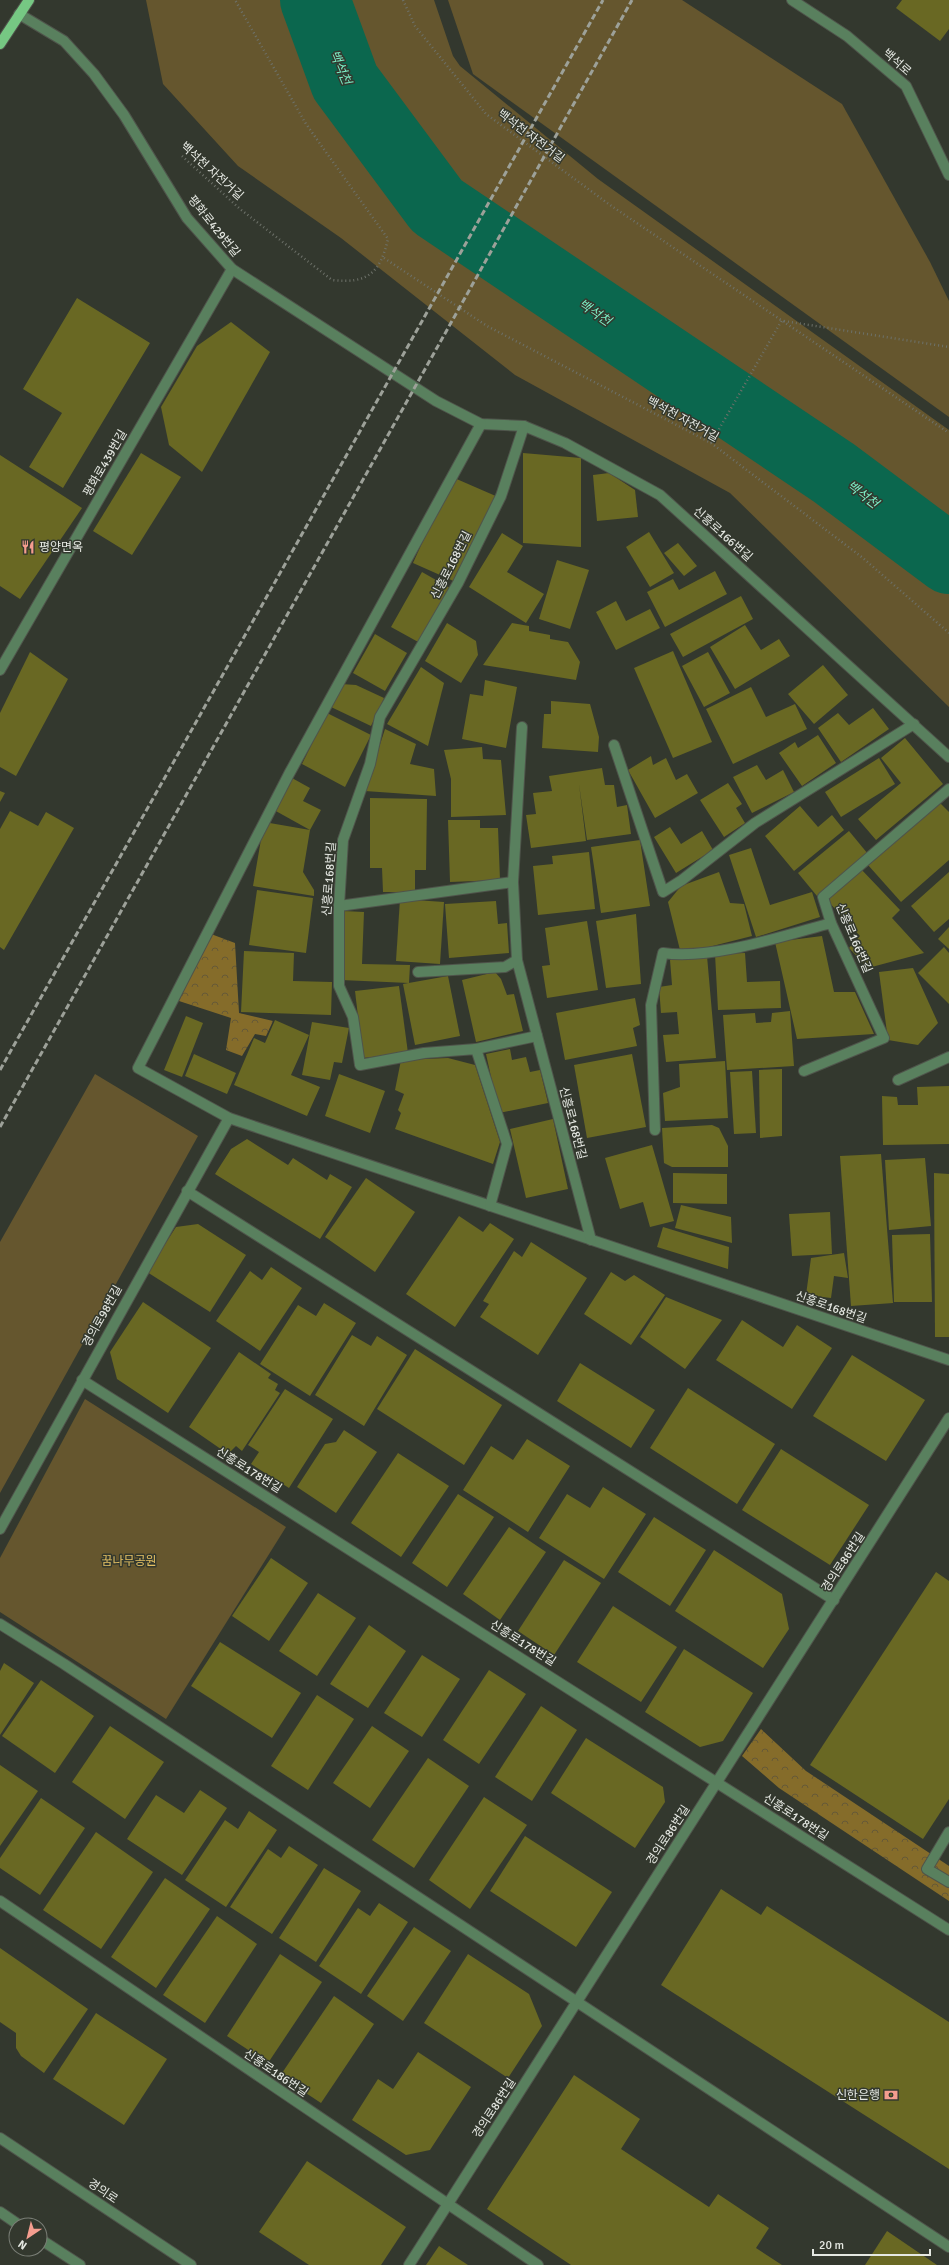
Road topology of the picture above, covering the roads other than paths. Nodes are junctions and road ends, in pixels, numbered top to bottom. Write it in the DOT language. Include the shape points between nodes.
graph roads {
  1 [pos="29,0"];
  2 [pos="792,0"];
  3 [pos="19,14"];
  4 [pos="0,44"];
  5 [pos="949,175"];
  6 [pos="232,269"];
  7 [pos="481,424"];
  8 [pos="524,426"];
  9 [pos="0,670"];
  10 [pos="914,724"];
  11 [pos="522,727"];
  12 [pos="614,745"];
  13 [pos="949,757"];
  14 [pos="949,789"];
  15 [pos="513,882"];
  16 [pos="339,906"];
  17 [pos="831,923"];
  18 [pos="517,960"];
  19 [pos="418,972"];
  20 [pos="537,1036"];
  21 [pos="476,1049"];
  22 [pos="949,1057"];
  23 [pos="804,1071"];
  24 [pos="898,1080"];
  25 [pos="229,1118"];
  26 [pos="655,1130"];
  27 [pos="187,1191"];
  28 [pos="490,1206"];
  29 [pos="591,1240"];
  30 [pos="949,1360"];
  31 [pos="82,1380"];
  32 [pos="949,1418"];
  33 [pos="0,1529"];
  34 [pos="834,1600"];
  35 [pos="0,1624"];
  36 [pos="718,1782"];
  37 [pos="949,1832"];
  38 [pos="949,1882"];
  39 [pos="0,1901"];
  40 [pos="949,1930"];
  41 [pos="577,2002"];
  42 [pos="0,2138"];
  43 [pos="448,2205"];
  44 [pos="48,2244"];
  45 [pos="949,2247"];
  46 [pos="80,2265"];
  47 [pos="191,2265"];
  48 [pos="409,2265"];
  49 [pos="538,2265"];
  1 -- 3 [label="main road"];
  2 -- 5 [label="street, 백석로" via="847,36 906,86"];
  3 -- 4 [label="main road"];
  3 -- 6 [label="street, 평화로429번길" via="64,41 94,74 124,115 187,218"];
  6 -- 7 [label="street, 평화로429번길" via="436,401"];
  6 -- 9 [label="street, 평화로439번길"];
  7 -- 8 [label="street, 신흥로166번길"];
  7 -- 25 [label="street, 신흥로168번길" via="289,774 138,1068"];
  8 -- 10 [label="street, 신흥로166번길" via="565,443 660,495"];
  8 -- 16 [label="street, 신흥로168번길" via="500,496 458,583 380,717 370,764 343,840"];
  10 -- 12 [label="street" via="755,822 663,892"];
  10 -- 13 [label="street, 신흥로166번길"];
  11 -- 15 [label="street, 신흥로168번길"];
  14 -- 17 [label="street, 신흥로166번길" via="822,898"];
  15 -- 16 [label="street"];
  15 -- 18 [label="street, 신흥로168번길"];
  16 -- 21 [label="street, 신흥로168번길" via="338,986 353,1017 360,1065 424,1053"];
  17 -- 23 [label="street, 신흥로166번길" via="884,1038"];
  17 -- 26 [label="street" via="752,944 681,956 663,953 651,1005"];
  18 -- 19 [label="street" via="506,967"];
  18 -- 20 [label="street, 신흥로168번길"];
  20 -- 21 [label="street"];
  20 -- 29 [label="street, 신흥로168번길"];
  21 -- 28 [label="street" via="507,1144"];
  22 -- 24 [label="street"];
  25 -- 27 [label="street, 경의로98번길"];
  25 -- 28 [label="street, 신흥로168번길"];
  27 -- 31 [label="street, 경의로98번길"];
  27 -- 34 [label="street"];
  28 -- 29 [label="street, 신흥로168번길"];
  29 -- 30 [label="street, 신흥로168번길"];
  31 -- 33 [label="street, 경의로98번길"];
  31 -- 36 [label="street, 신흥로178번길"];
  32 -- 34 [label="street, 경의로86번길"];
  34 -- 36 [label="street, 경의로86번길"];
  35 -- 41 [label="street"];
  36 -- 40 [label="street, 신흥로178번길"];
  36 -- 41 [label="street, 경의로86번길"];
  37 -- 38 [label="street" via="927,1868"];
  39 -- 43 [label="street, 신흥로186번길"];
  41 -- 43 [label="street, 경의로86번길"];
  41 -- 45 [label="street"];
  42 -- 47 [label="street, 경의로"];
  43 -- 48 [label="street, 경의로86번길"];
  43 -- 49 [label="street, 신흥로186번길"];
  44 -- 46 [label="street"];
}
